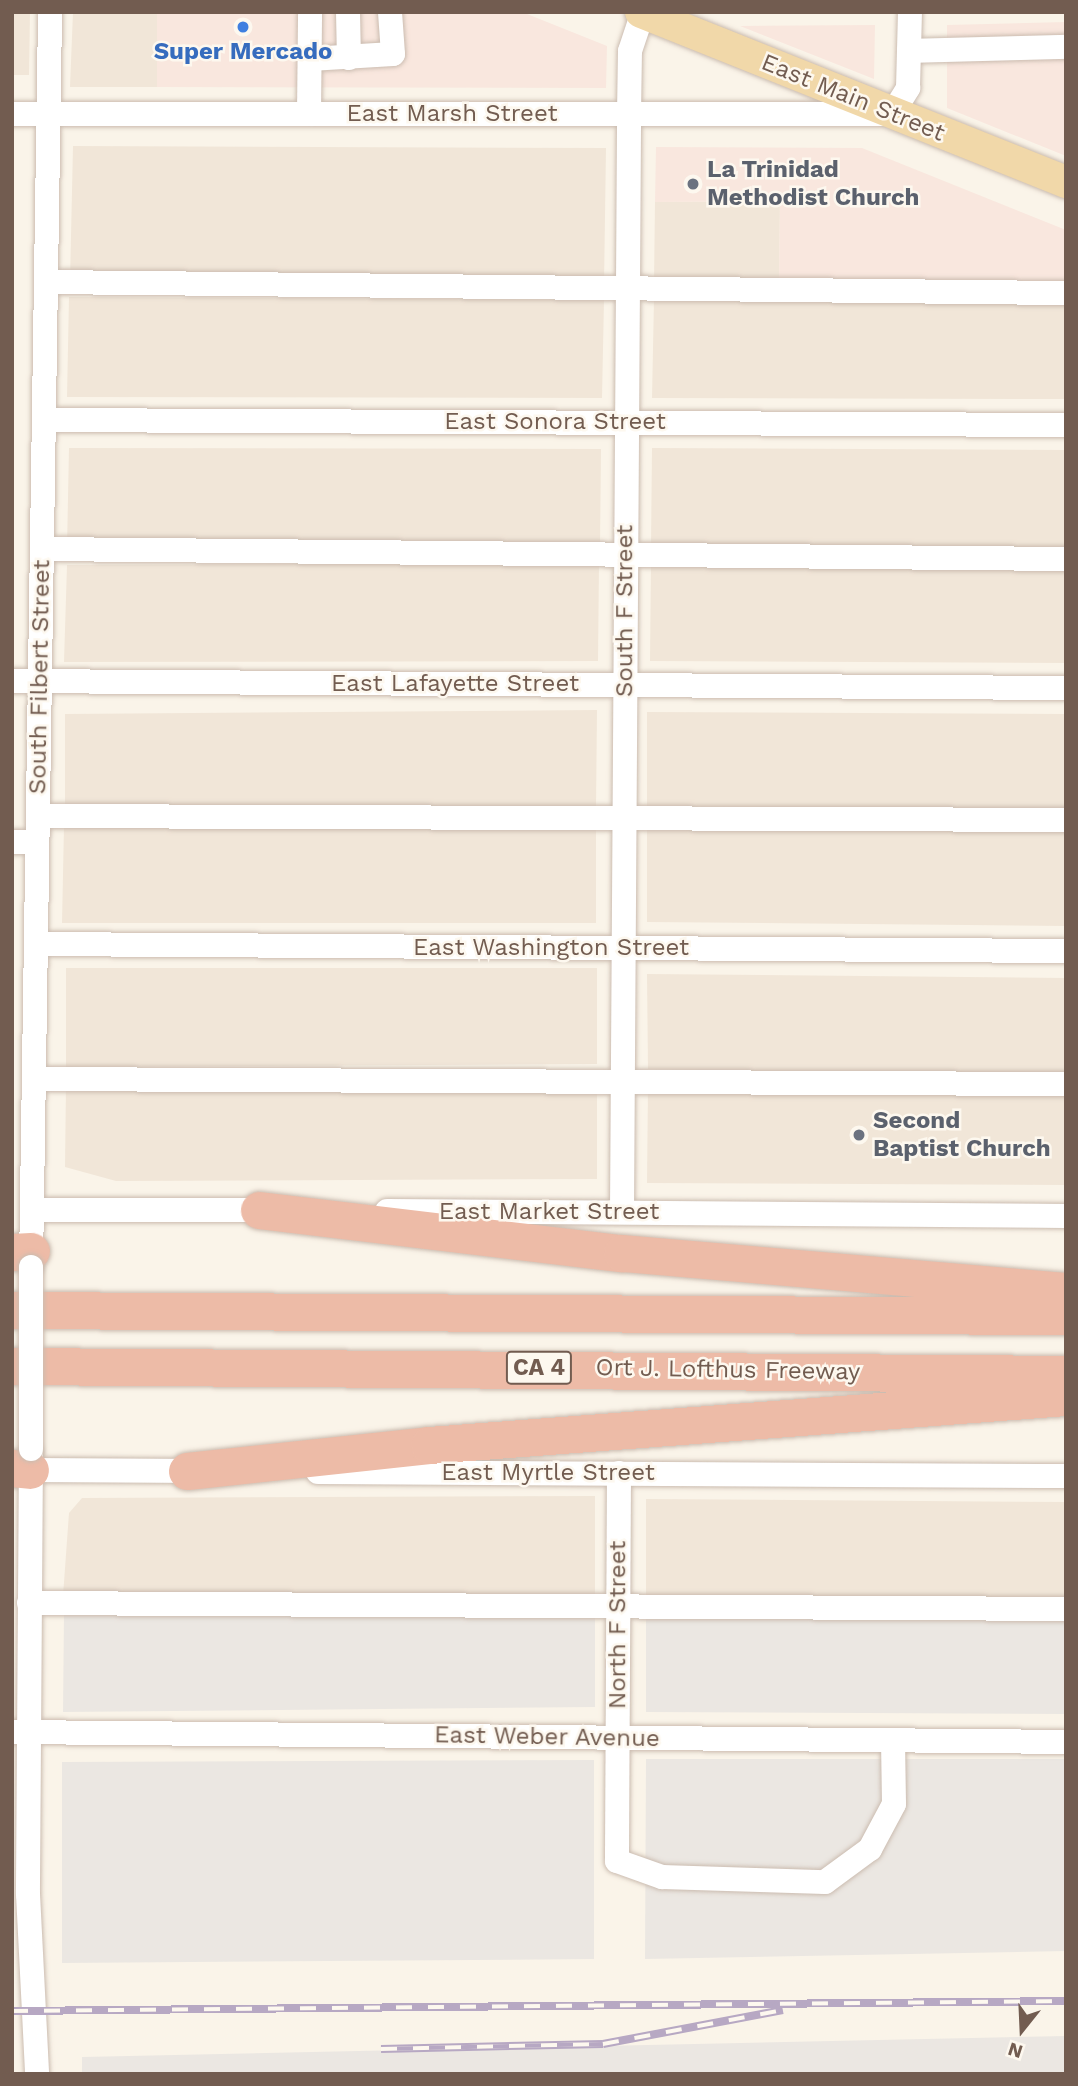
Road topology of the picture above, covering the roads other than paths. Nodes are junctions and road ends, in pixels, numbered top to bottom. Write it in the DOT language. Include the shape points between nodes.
graph roads {
  1 [pos="50,12"];
  2 [pos="310,12"];
  3 [pos="348,12"];
  4 [pos="390,12"];
  5 [pos="642,12"];
  6 [pos="910,12"];
  7 [pos="1066,47"];
  8 [pos="909,51"];
  9 [pos="349,58"];
  10 [pos="310,59"];
  11 [pos="12,114"];
  12 [pos="49,114"];
  13 [pos="309,114"];
  14 [pos="629,114"];
  15 [pos="892,114"];
  16 [pos="1066,182"];
  17 [pos="46,282"];
  18 [pos="627,290"];
  19 [pos="1066,293"];
  20 [pos="44,420"];
  21 [pos="626,423"];
  22 [pos="1066,425"];
  23 [pos="42,549"];
  24 [pos="625,553"];
  25 [pos="1066,559"];
  26 [pos="12,681"];
  27 [pos="40,681"];
  28 [pos="625,686"];
  29 [pos="1066,688"];
  30 [pos="38,816"];
  31 [pos="625,818"];
  32 [pos="1066,820"];
  33 [pos="12,842"];
  34 [pos="37,842"];
  35 [pos="36,944"];
  36 [pos="624,948"];
  37 [pos="1066,951"];
  38 [pos="624,1080"];
  39 [pos="1066,1084"];
  40 [pos="27,1093"];
  41 [pos="32,1210"];
  42 [pos="259,1210"];
  43 [pos="622,1212"];
  44 [pos="1066,1216"];
  45 [pos="25,1257"];
  46 [pos="1066,1291"];
  47 [pos="12,1310"];
  48 [pos="1066,1315"];
  49 [pos="22,1354"];
  50 [pos="1066,1374"];
  51 [pos="1066,1397"];
  52 [pos="24,1463"];
  53 [pos="187,1471"];
  54 [pos="619,1473"];
  55 [pos="1066,1476"];
  56 [pos="29,1603"];
  57 [pos="618,1606"];
  58 [pos="1066,1609"];
  59 [pos="20,1732"];
  60 [pos="618,1738"];
  61 [pos="893,1740"];
  62 [pos="1066,1742"];
  63 [pos="21,1938"];
  64 [pos="37,2074"];
  1 -- 12 [label="street, South Filbert Street"];
  2 -- 10 [label="street"];
  3 -- 9 [label="street"];
  4 -- 9 [label="street" via="393,54"];
  5 -- 14 [label="street, South F Street" via="630,51"];
  5 -- 15 [label="main road, East Main Street"];
  6 -- 8 [label="street"];
  7 -- 8 [label="street"];
  8 -- 15 [label="street" via="908,88"];
  9 -- 10 [label="street"];
  10 -- 13 [label="street"];
  11 -- 12 [label="street, East Marsh Street"];
  12 -- 13 [label="street, East Marsh Street"];
  12 -- 17 [label="street, South Filbert Street"];
  13 -- 14 [label="street, East Marsh Street"];
  14 -- 15 [label="street, East Marsh Street"];
  14 -- 18 [label="street, South F Street"];
  15 -- 16 [label="main road, East Main Street"];
  17 -- 18 [label="street"];
  17 -- 20 [label="street, South Filbert Street"];
  18 -- 19 [label="street"];
  18 -- 21 [label="street, South F Street"];
  20 -- 21 [label="street, East Sonora Street"];
  20 -- 23 [label="street, South Filbert Street"];
  21 -- 22 [label="street, East Sonora Street"];
  21 -- 24 [label="street, South F Street"];
  23 -- 24 [label="street"];
  23 -- 27 [label="street, South Filbert Street"];
  24 -- 25 [label="street"];
  24 -- 28 [label="street, South F Street"];
  26 -- 27 [label="street, East Lafayette Street"];
  27 -- 28 [label="street, East Lafayette Street"];
  27 -- 30 [label="street, South Filbert Street"];
  28 -- 29 [label="street, East Lafayette Street"];
  28 -- 31 [label="street, South F Street"];
  30 -- 31 [label="street"];
  30 -- 34 [label="street, South Filbert Street"];
  31 -- 32 [label="street"];
  31 -- 36 [label="street, South F Street"];
  33 -- 34 [label="street"];
  34 -- 35 [label="street, South Filbert Street"];
  35 -- 36 [label="street, East Washington Street"];
  35 -- 40 [label="street, South Filbert Street"];
  36 -- 37 [label="street, East Washington Street"];
  36 -- 38 [label="street, South F Street"];
  38 -- 39 [label="street"];
  38 -- 40 [label="street"];
  38 -- 43 [label="street, South F Street"];
  40 -- 41 [label="street, South Filbert Street"];
  41 -- 42 [label="street, East Market Street"];
  41 -- 45 [label="street, South Filbert Street"];
  42 -- 43 [label="street, East Market Street"];
  42 -- 46 [label="highway" via="622,1253"];
  43 -- 44 [label="street, East Market Street"];
  45 -- 49 [label="street, South Filbert Street, bridge"];
  47 -- 48 [label="highway, CA 4"];
  49 -- 50 [label="highway, Ort J. Lofthus Freeway / CA 4"];
  49 -- 52 [label="street, South Filbert Street, bridge"];
  51 -- 53 [label="highway" via="429,1445"];
  52 -- 53 [label="street, East Myrtle Street"];
  52 -- 56 [label="street, South Filbert Street"];
  53 -- 54 [label="street, East Myrtle Street"];
  54 -- 55 [label="street, East Myrtle Street"];
  54 -- 57 [label="street, North F Street"];
  56 -- 57 [label="street"];
  56 -- 59 [label="street, South Filbert Street"];
  57 -- 58 [label="street"];
  57 -- 60 [label="street, North F Street"];
  59 -- 60 [label="street, East Weber Avenue"];
  59 -- 63 [label="street, South Filbert Street"];
  60 -- 61 [label="street, East Weber Avenue"];
  60 -- 61 [label="street, North F Street" via="617,1861 662,1877 825,1882 870,1849 894,1804"];
  61 -- 62 [label="street, East Weber Avenue"];
  63 -- 64 [label="street, South Filbert Street"];
}
